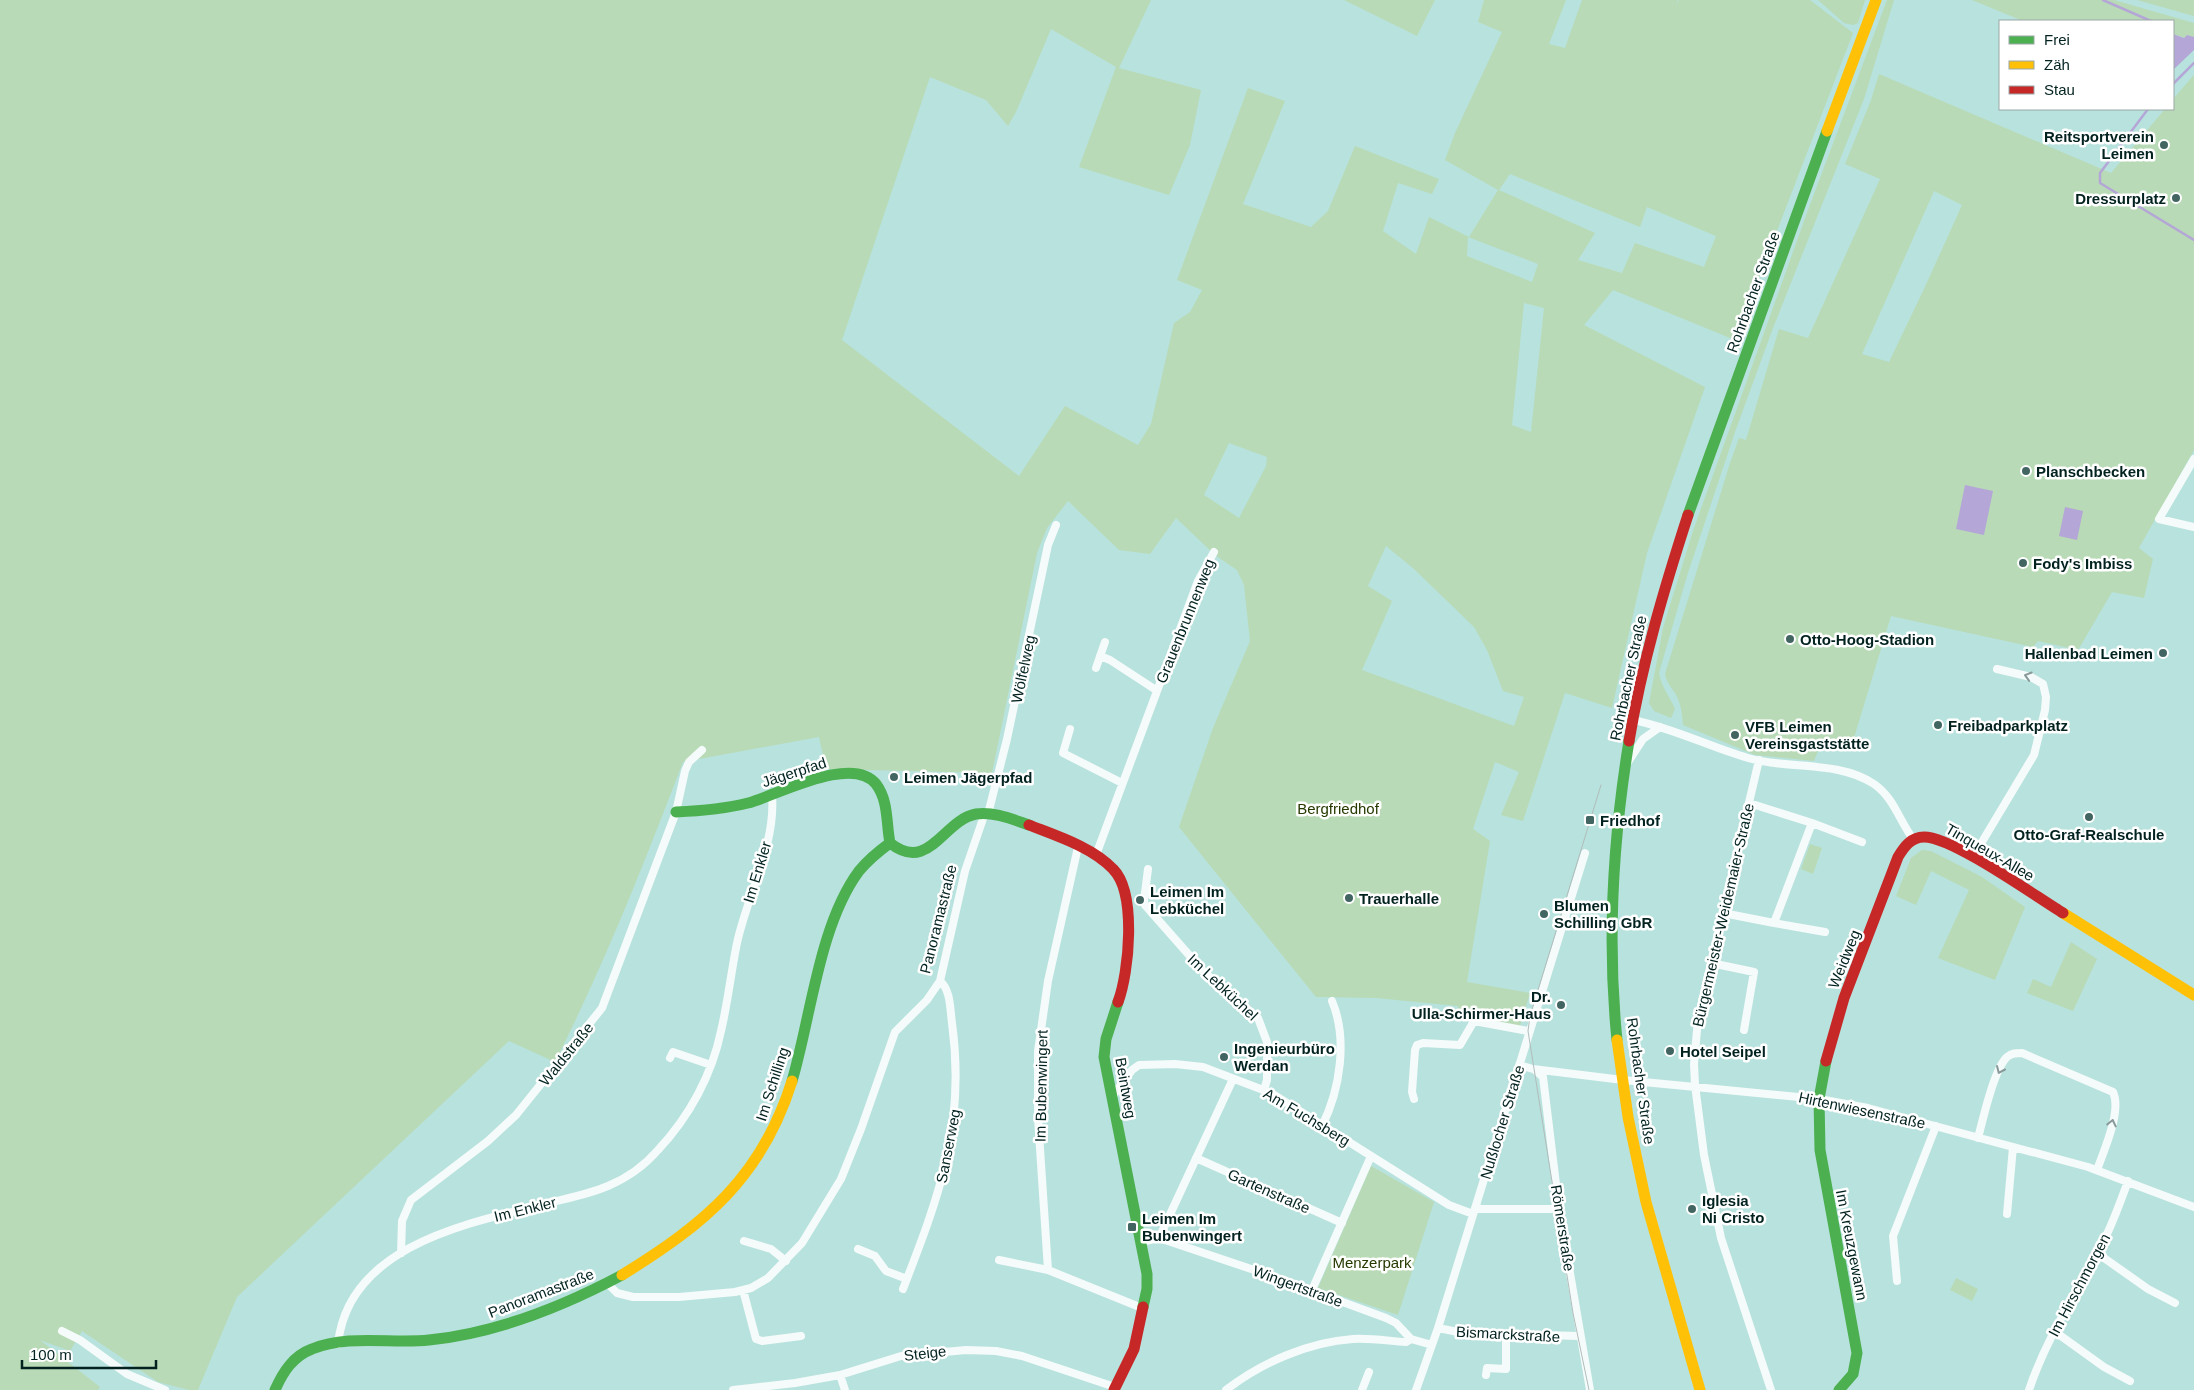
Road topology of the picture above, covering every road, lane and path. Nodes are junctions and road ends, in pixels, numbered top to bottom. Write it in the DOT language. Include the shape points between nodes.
graph roads {
  1 [pos="1876,0"];
  2 [pos="2194,459"];
  3 [pos="1056,525"];
  4 [pos="2194,527"];
  5 [pos="1214,552"];
  6 [pos="1105,642"];
  7 [pos="1100,656"];
  8 [pos="1096,668"];
  9 [pos="1997,669"];
  10 [pos="1156,690"];
  11 [pos="1633,720"];
  12 [pos="1660,727"];
  13 [pos="1070,729"];
  14 [pos="702,750"];
  15 [pos="1759,760"];
  16 [pos="1626,766"];
  17 [pos="1122,783"];
  18 [pos="772,796"];
  19 [pos="1749,802"];
  20 [pos="676,812"];
  21 [pos="987,814"];
  22 [pos="1812,823"];
  23 [pos="1913,839"];
  24 [pos="1862,842"];
  25 [pos="890,843"];
  26 [pos="1078,847"];
  27 [pos="1585,853"];
  28 [pos="1096,855"];
  29 [pos="1973,857"];
  30 [pos="1148,869"];
  31 [pos="1723,913"];
  32 [pos="1774,922"];
  33 [pos="1825,932"];
  34 [pos="1711,963"];
  35 [pos="940,981"];
  36 [pos="2194,995"];
  37 [pos="1332,1001"];
  38 [pos="1744,1030"];
  39 [pos="1528,1031"];
  40 [pos="672,1052"];
  41 [pos="711,1065"];
  42 [pos="1519,1065"];
  43 [pos="1533,1069"];
  44 [pos="1233,1079"];
  45 [pos="1623,1080"];
  46 [pos="1695,1085"];
  47 [pos="1264,1090"];
  48 [pos="1112,1097"];
  49 [pos="1819,1098"];
  50 [pos="1414,1099"];
  51 [pos="1322,1126"];
  52 [pos="1936,1126"];
  53 [pos="1978,1138"];
  54 [pos="2013,1147"];
  55 [pos="1371,1156"];
  56 [pos="1196,1158"];
  57 [pos="2097,1170"];
  58 [pos="2128,1181"];
  59 [pos="2194,1207"];
  60 [pos="1559,1208"];
  61 [pos="1474,1211"];
  62 [pos="2007,1214"];
  63 [pos="1342,1223"];
  64 [pos="1159,1238"];
  65 [pos="744,1241"];
  66 [pos="1141,1242"];
  67 [pos="858,1249"];
  68 [pos="401,1253"];
  69 [pos="2097,1253"];
  70 [pos="999,1260"];
  71 [pos="786,1261"];
  72 [pos="1048,1270"];
  73 [pos="907,1279"];
  74 [pos="1897,1281"];
  75 [pos="607,1283"];
  76 [pos="903,1289"];
  77 [pos="744,1290"];
  78 [pos="1312,1290"];
  79 [pos="2175,1303"];
  80 [pos="1142,1308"];
  81 [pos="1438,1328"];
  82 [pos="62,1331"];
  83 [pos="2054,1331"];
  84 [pos="801,1336"];
  85 [pos="1506,1336"];
  86 [pos="1579,1336"];
  87 [pos="1412,1339"];
  88 [pos="338,1344"];
  89 [pos="1432,1345"];
  90 [pos="1487,1368"];
  91 [pos="1369,1372"];
  92 [pos="840,1375"];
  93 [pos="2130,1381"];
  94 [pos="1114,1389"];
  95 [pos="165,1390"];
  96 [pos="275,1390"];
  97 [pos="733,1390"];
  98 [pos="845,1390"];
  99 [pos="1226,1390"];
  100 [pos="1362,1390"];
  101 [pos="1416,1390"];
  102 [pos="1590,1390"];
  103 [pos="1700,1390"];
  104 [pos="1771,1390"];
  105 [pos="1839,1390"];
  106 [pos="2029,1390"];
  1 -- 11 [label="street, Rohrbacher Straße" via="1678,550 1654,624"];
  2 -- 4 [label="street" via="2159,519"];
  3 -- 21 [label="street, Wölfelweg" via="1048,545 1008,739"];
  5 -- 10 [label="street, Grauenbrunnenweg" via="1200,577"];
  6 -- 7 [label="street"];
  7 -- 8 [label="street"];
  7 -- 10 [label="street, Grauenbrunnenweg"];
  29 -- 9 [label="street, one-way" via="2029,764 2045,710 2043,684 2031,677"];
  10 -- 17 [label="street, Grauenbrunnenweg"];
  11 -- 12 [label="street"];
  11 -- 16 [label="street, Rohrbacher Straße"];
  12 -- 15 [label="street"];
  12 -- 16 [label="street" via="1643,739"];
  13 -- 17 [label="street" via="1062,757"];
  14 -- 20 [label="street" via="685,770"];
  15 -- 19 [label="street, Bürgermeister-Weidemaier-Straße"];
  15 -- 23 [label="street" via="1862,777 1892,800"];
  16 -- 45 [label="street, Rohrbacher Straße" via="1617,842 1614,926 1614,1001"];
  17 -- 28 [label="street, Grauenbrunnenweg"];
  18 -- 20 [label="street, Jägerpfad" via="721,808"];
  18 -- 25 [label="street, Jägerpfad" via="833,774 864,775 875,783 882,795"];
  18 -- 41 [label="street, Im Enkler" via="769,833 740,929 721,1032"];
  19 -- 22 [label="street"];
  19 -- 31 [label="street, Bürgermeister-Weidemaier-Straße"];
  20 -- 68 [label="street, Waldstraße" via="602,1008 516,1115 411,1200 402,1221"];
  21 -- 25 [label="street" via="964,819 924,851 905,852"];
  21 -- 26 [label="street, Beintweg" via="1021,823"];
  21 -- 35 [label="street, Panoramastraße" via="965,871"];
  22 -- 24 [label="street"];
  22 -- 32 [label="street"];
  23 -- 29 [label="street, Tinqueux-Allee" via="1934,837"];
  23 -- 49 [label="street, Weidweg" via="1905,844 1898,857 1844,998"];
  25 -- 75 [label="street, Im Schilling" via="861,867 833,919 784,1103 761,1152 730,1193 707,1216 653,1256"];
  26 -- 28 [label="street, Beintweg"];
  26 -- 72 [label="street, Im Bubenwingert" via="1048,981 1038,1051 1038,1118"];
  27 -- 39 [label="street, Nußlocher Straße"];
  28 -- 48 [label="street, Beintweg" via="1117,875 1126,898 1127,972 1104,1048"];
  29 -- 36 [label="street, Tinqueux-Allee"];
  30 -- 47 [label="street, Im Lebküchel" via="1145,905 1204,972 1260,1020 1267,1042"];
  31 -- 32 [label="street"];
  31 -- 34 [label="street, Bürgermeister-Weidemaier-Straße"];
  32 -- 33 [label="street"];
  34 -- 38 [label="street" via="1754,972"];
  34 -- 46 [label="street, Bürgermeister-Weidemaier-Straße" via="1697,1028"];
  35 -- 71 [label="street, Panoramastraße" via="928,1000 895,1032 841,1179 816,1221"];
  35 -- 73 [label="street, Sanserweg" via="948,995 954,1037 954,1127 940,1187"];
  37 -- 51 [label="street" via="1340,1030 1340,1059 1331,1108"];
  39 -- 42 [label="street, Nußlocher Straße"];
  39 -- 50 [label="street" via="1474,1021 1460,1045 1417,1045"];
  40 -- 41 [label="street"];
  41 -- 68 [label="street, Im Enkler" via="698,1094 674,1132 648,1160 618,1182 581,1195 464,1225"];
  42 -- 43 [label="street, Hirtenwiesenstraße"];
  42 -- 61 [label="street, Nußlocher Straße"];
  43 -- 45 [label="street, Hirtenwiesenstraße"];
  43 -- 60 [label="street, Römerstraße" via="1543,1077"];
  44 -- 47 [label="street, Am Fuchsberg"];
  44 -- 48 [label="street, Am Fuchsberg" via="1198,1066 1142,1064 1134,1068"];
  44 -- 56 [label="street"];
  45 -- 46 [label="street, Hirtenwiesenstraße"];
  45 -- 103 [label="street, Rohrbacher Straße" via="1640,1178"];
  46 -- 49 [label="street, Hirtenwiesenstraße"];
  46 -- 104 [label="street, Bürgermeister-Weidemaier-Straße" via="1704,1155 1722,1238"];
  47 -- 51 [label="street, Am Fuchsberg"];
  48 -- 66 [label="street, Beintweg"];
  49 -- 52 [label="street, Hirtenwiesenstraße"];
  49 -- 105 [label="street, Im Kreuzgewann" via="1823,1171 1857,1353 1855,1370"];
  51 -- 55 [label="street, Am Fuchsberg"];
  52 -- 53 [label="street, Hirtenwiesenstraße"];
  52 -- 74 [label="street" via="1893,1236"];
  53 -- 54 [label="street, Hirtenwiesenstraße"];
  57 -- 53 [label="street, one-way" via="2116,1104 2113,1092 2022,1053 2012,1054 2004,1061"];
  54 -- 57 [label="street, Hirtenwiesenstraße"];
  54 -- 62 [label="street"];
  55 -- 61 [label="street, Am Fuchsberg" via="1448,1205"];
  55 -- 63 [label="street"];
  56 -- 63 [label="street, Gartenstraße"];
  56 -- 64 [label="street"];
  57 -- 58 [label="street, Hirtenwiesenstraße"];
  58 -- 59 [label="street, Hirtenwiesenstraße"];
  58 -- 69 [label="street, Im Hirschmorgen"];
  60 -- 61 [label="street, Am Fuchsberg"];
  60 -- 86 [label="street, Römerstraße"];
  61 -- 81 [label="street, Nußlocher Straße"];
  63 -- 78 [label="street"];
  64 -- 66 [label="street"];
  64 -- 78 [label="street, Wingertstraße"];
  65 -- 71 [label="street" via="771,1249"];
  66 -- 80 [label="street, Beintweg" via="1147,1274"];
  67 -- 73 [label="street" via="875,1256 886,1271"];
  68 -- 88 [label="street, Im Enkler" via="373,1273 354,1294 342,1319"];
  69 -- 79 [label="street" via="2148,1289"];
  69 -- 83 [label="street, Im Hirschmorgen"];
  70 -- 72 [label="street"];
  71 -- 77 [label="street, Panoramastraße" via="760,1284"];
  72 -- 80 [label="street"];
  73 -- 76 [label="street, Sanserweg"];
  75 -- 77 [label="street, Panoramastraße" via="625,1296 648,1298"];
  75 -- 88 [label="street, Panoramastraße" via="517,1321 460,1336"];
  77 -- 84 [label="street" via="756,1339"];
  78 -- 87 [label="street, Wingertstraße" via="1392,1321"];
  80 -- 94 [label="street, Beintweg" via="1134,1349"];
  81 -- 85 [label="street, Bismarckstraße"];
  81 -- 89 [label="street, Nußlocher Straße"];
  82 -- 95 [label="street" via="128,1374"];
  83 -- 93 [label="street"];
  83 -- 106 [label="street, Im Hirschmorgen"];
  85 -- 86 [label="street, Bismarckstraße"];
  85 -- 90 [label="street" via="1506,1369"];
  86 -- 102 [label="street, Römerstraße"];
  87 -- 89 [label="street, Wingertstraße"];
  87 -- 99 [label="street" via="1406,1342 1353,1339 1317,1345 1272,1362"];
  88 -- 96 [label="street, Panoramastraße" via="316,1348 299,1356 283,1372"];
  89 -- 101 [label="street, Nußlocher Straße"];
  91 -- 100 [label="street"];
  92 -- 94 [label="street, Steige" via="901,1356 982,1350 1036,1360"];
  92 -- 97 [label="street, Steige"];
  92 -- 98 [label="street"];
}
